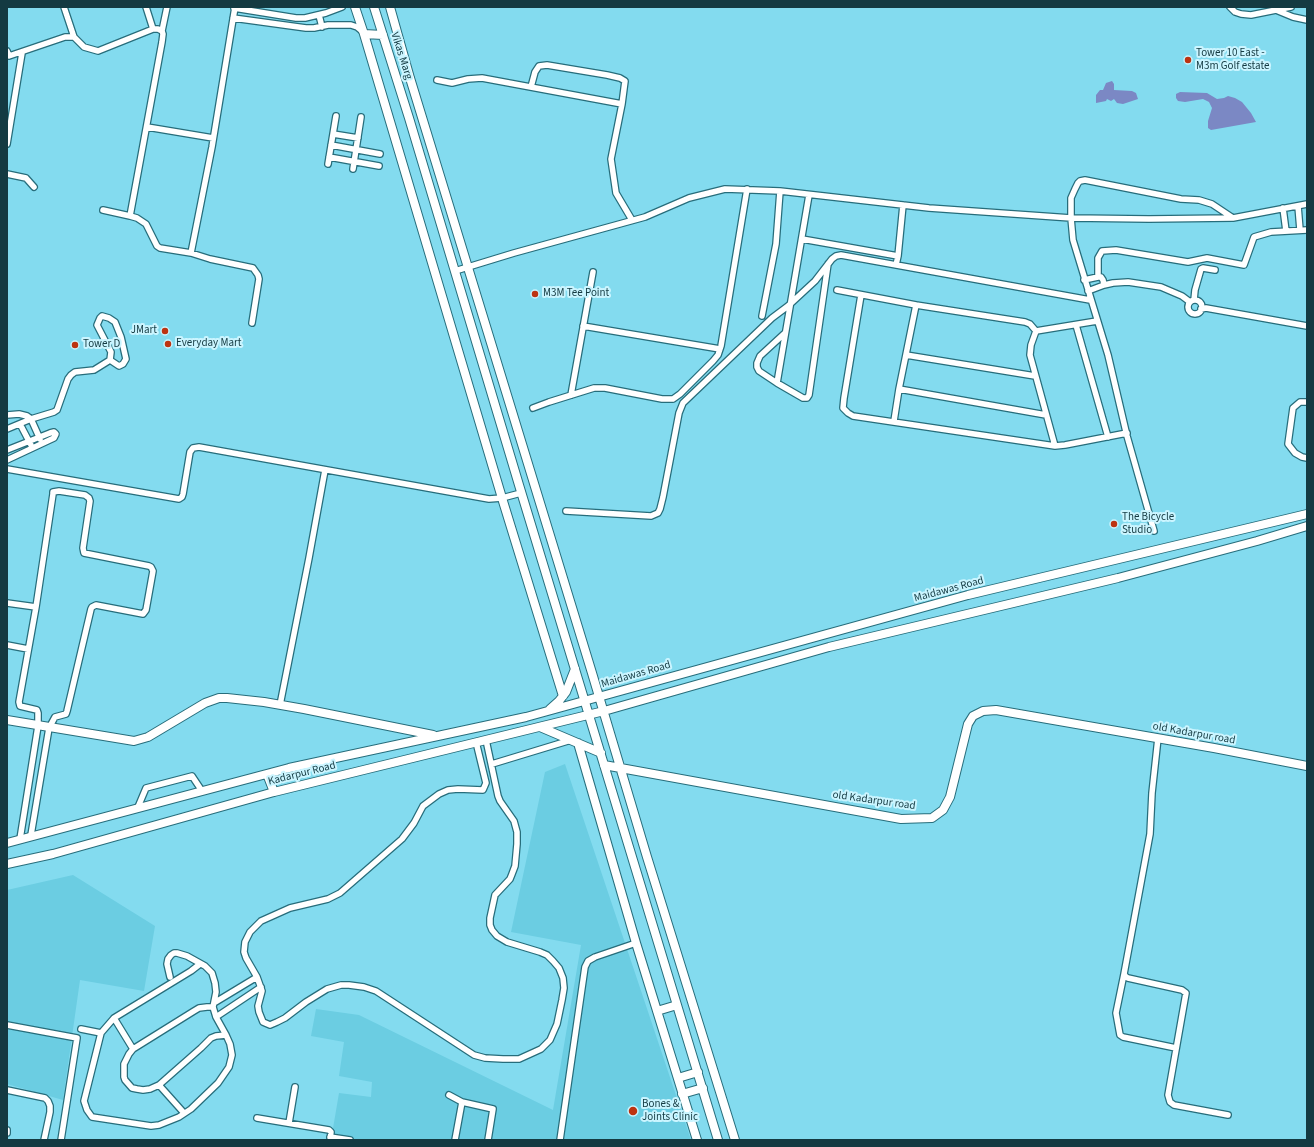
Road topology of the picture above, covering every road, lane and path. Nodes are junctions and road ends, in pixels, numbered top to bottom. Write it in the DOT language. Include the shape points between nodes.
graph roads {
  1 [pos="64,7"];
  2 [pos="146,7"];
  3 [pos="167,7"];
  4 [pos="342,7"];
  5 [pos="355,7"];
  6 [pos="374,7"];
  7 [pos="390,7"];
  8 [pos="1230,7"];
  9 [pos="1291,7"];
  10 [pos="234,8"];
  11 [pos="1264,10"];
  12 [pos="1276,10"];
  13 [pos="318,15"];
  14 [pos="232,18"];
  15 [pos="1307,20"];
  16 [pos="322,26"];
  17 [pos="153,29"];
  18 [pos="162,31"];
  19 [pos="364,34"];
  20 [pos="382,36"];
  21 [pos="74,38"];
  22 [pos="22,53"];
  23 [pos="8,55"];
  24 [pos="437,80"];
  25 [pos="531,87"];
  26 [pos="622,104"];
  27 [pos="336,116"];
  28 [pos="361,117"];
  29 [pos="147,127"];
  30 [pos="333,134"];
  31 [pos="213,138"];
  32 [pos="358,138"];
  33 [pos="7,144"];
  34 [pos="331,145"];
  35 [pos="356,150"];
  36 [pos="380,154"];
  37 [pos="329,157"];
  38 [pos="354,162"];
  39 [pos="328,164"];
  40 [pos="379,166"];
  41 [pos="353,168"];
  42 [pos="7,174"];
  43 [pos="34,187"];
  44 [pos="747,189"];
  45 [pos="780,191"];
  46 [pos="809,195"];
  47 [pos="1307,204"];
  48 [pos="903,206"];
  49 [pos="1298,206"];
  50 [pos="1283,208"];
  51 [pos="103,210"];
  52 [pos="130,216"];
  53 [pos="1071,218"];
  54 [pos="1233,218"];
  55 [pos="632,220"];
  56 [pos="1300,230"];
  57 [pos="1307,230"];
  58 [pos="1286,231"];
  59 [pos="802,239"];
  60 [pos="191,253"];
  61 [pos="898,256"];
  62 [pos="828,264"];
  63 [pos="896,265"];
  64 [pos="469,267"];
  65 [pos="1215,270"];
  66 [pos="455,271"];
  67 [pos="593,272"];
  68 [pos="1098,277"];
  69 [pos="1084,280"];
  70 [pos="1104,285"];
  71 [pos="837,290"];
  72 [pos="1088,291"];
  73 [pos="861,295"];
  74 [pos="1090,300"];
  75 [pos="1192,301"];
  76 [pos="791,304"];
  77 [pos="916,305"];
  78 [pos="1202,309"];
  79 [pos="762,316"];
  80 [pos="1097,321"];
  81 [pos="252,323"];
  82 [pos="1076,325"];
  83 [pos="583,326"];
  84 [pos="1307,326"];
  85 [pos="1036,331"];
  86 [pos="785,333"];
  87 [pos="720,350"];
  88 [pos="906,355"];
  89 [pos="110,360"];
  90 [pos="1035,376"];
  91 [pos="777,383"];
  92 [pos="899,389"];
  93 [pos="571,395"];
  94 [pos="1307,402"];
  95 [pos="533,408"];
  96 [pos="7,415"];
  97 [pos="1046,415"];
  98 [pos="31,419"];
  99 [pos="894,421"];
  100 [pos="20,424"];
  101 [pos="7,429"];
  102 [pos="1127,433"];
  103 [pos="39,437"];
  104 [pos="1108,437"];
  105 [pos="29,442"];
  106 [pos="43,444"];
  107 [pos="1055,446"];
  108 [pos="33,448"];
  109 [pos="7,450"];
  110 [pos="1307,458"];
  111 [pos="7,460"];
  112 [pos="7,469"];
  113 [pos="324,470"];
  114 [pos="521,493"];
  115 [pos="502,498"];
  116 [pos="566,511"];
  117 [pos="1307,514"];
  118 [pos="1307,526"];
  119 [pos="1154,531"];
  120 [pos="7,603"];
  121 [pos="36,607"];
  122 [pos="7,645"];
  123 [pos="28,649"];
  124 [pos="575,669"];
  125 [pos="563,696"];
  126 [pos="599,697"];
  127 [pos="586,701"];
  128 [pos="280,705"];
  129 [pos="548,711"];
  130 [pos="604,711"];
  131 [pos="589,715"];
  132 [pos="7,720"];
  133 [pos="38,726"];
  134 [pos="540,727"];
  135 [pos="49,728"];
  136 [pos="438,736"];
  137 [pos="1158,738"];
  138 [pos="486,740"];
  139 [pos="574,741"];
  140 [pos="476,742"];
  141 [pos="600,753"];
  142 [pos="491,762"];
  143 [pos="604,765"];
  144 [pos="1307,766"];
  145 [pos="621,768"];
  146 [pos="31,769"];
  147 [pos="41,770"];
  148 [pos="267,774"];
  149 [pos="202,790"];
  150 [pos="274,792"];
  151 [pos="26,805"];
  152 [pos="35,806"];
  153 [pos="138,807"];
  154 [pos="31,835"];
  155 [pos="20,839"];
  156 [pos="7,843"];
  157 [pos="7,864"];
  158 [pos="636,942"];
  159 [pos="200,964"];
  160 [pos="1124,974"];
  161 [pos="170,977"];
  162 [pos="257,977"];
  163 [pos="261,987"];
  164 [pos="214,1005"];
  165 [pos="677,1005"];
  166 [pos="657,1011"];
  167 [pos="216,1016"];
  168 [pos="114,1018"];
  169 [pos="7,1025"];
  170 [pos="81,1029"];
  171 [pos="101,1032"];
  172 [pos="226,1035"];
  173 [pos="1176,1048"];
  174 [pos="133,1049"];
  175 [pos="698,1072"];
  176 [pos="678,1078"];
  177 [pos="159,1085"];
  178 [pos="295,1087"];
  179 [pos="703,1088"];
  180 [pos="7,1090"];
  181 [pos="682,1094"];
  182 [pos="449,1095"];
  183 [pos="462,1102"];
  184 [pos="184,1113"];
  185 [pos="1228,1115"];
  186 [pos="257,1118"];
  187 [pos="289,1123"];
  188 [pos="7,1130"];
  189 [pos="7,1133"];
  190 [pos="330,1138"];
  191 [pos="44,1140"];
  192 [pos="61,1140"];
  193 [pos="350,1140"];
  194 [pos="455,1140"];
  195 [pos="488,1140"];
  196 [pos="560,1140"];
  197 [pos="697,1140"];
  198 [pos="718,1140"];
  199 [pos="735,1140"];
  1 -- 21 [label="street"];
  2 -- 17 [label="street"];
  3 -- 18 [label="street"];
  4 -- 13 [label="street"];
  5 -- 19 [label="street"];
  6 -- 20 [label="street, Vikas Marg"];
  7 -- 64 [label="street"];
  8 -- 11 [label="street" via="1235,12 1251,15"];
  9 -- 12 [label="street"];
  10 -- 13 [label="street" via="296,18"];
  10 -- 14 [label="street"];
  11 -- 12 [label="street"];
  12 -- 15 [label="street"];
  13 -- 16 [label="street"];
  14 -- 16 [label="street" via="306,28"];
  14 -- 31 [label="street"];
  16 -- 19 [label="street" via="350,25 357,27"];
  17 -- 18 [label="street"];
  17 -- 21 [label="street" via="98,52 84,47"];
  18 -- 29 [label="street"];
  19 -- 20 [label="street"];
  19 -- 115 [label="street"];
  20 -- 66 [label="street, Vikas Marg"];
  21 -- 22 [label="street" via="65,37"];
  22 -- 23 [label="street"];
  22 -- 33 [label="street"];
  24 -- 25 [label="street" via="452,83 482,78"];
  25 -- 26 [label="street"];
  25 -- 26 [label="street" via="539,66 547,65 607,75 625,81"];
  26 -- 55 [label="street" via="611,159 616,193"];
  27 -- 30 [label="street"];
  28 -- 32 [label="street"];
  29 -- 31 [label="street"];
  29 -- 52 [label="street"];
  30 -- 32 [label="street"];
  30 -- 34 [label="street"];
  31 -- 60 [label="street"];
  32 -- 35 [label="street"];
  34 -- 35 [label="street"];
  34 -- 37 [label="street"];
  35 -- 36 [label="street"];
  35 -- 38 [label="street"];
  37 -- 38 [label="street"];
  37 -- 39 [label="street"];
  38 -- 40 [label="street"];
  38 -- 41 [label="street"];
  42 -- 43 [label="street" via="26,178"];
  44 -- 45 [label="street"];
  44 -- 55 [label="street" via="725,189 702,194"];
  44 -- 87 [label="street"];
  45 -- 46 [label="street"];
  45 -- 79 [label="street" via="776,244"];
  46 -- 48 [label="street"];
  46 -- 59 [label="street"];
  47 -- 49 [label="street"];
  48 -- 53 [label="street"];
  48 -- 61 [label="street"];
  49 -- 50 [label="street"];
  49 -- 56 [label="street"];
  50 -- 54 [label="street"];
  50 -- 58 [label="street"];
  51 -- 52 [label="street"];
  52 -- 60 [label="street" via="146,224 157,246"];
  53 -- 54 [label="street"];
  53 -- 54 [label="street" via="1071,198 1078,183 1085,180 1181,199 1199,200 1212,204"];
  53 -- 69 [label="street" via="1073,240"];
  55 -- 64 [label="street"];
  56 -- 57 [label="street"];
  56 -- 58 [label="street"];
  58 -- 68 [label="street" via="1254,237 1244,265 1207,258 1188,262 1116,250 1102,251 1098,258"];
  59 -- 61 [label="street"];
  59 -- 76 [label="street"];
  60 -- 81 [label="street" via="248,266 256,271 259,279"];
  61 -- 63 [label="street"];
  62 -- 63 [label="street" via="836,256 841,255"];
  62 -- 76 [label="street" via="815,281"];
  62 -- 91 [label="street" via="809,395 802,398"];
  63 -- 74 [label="street"];
  64 -- 66 [label="street"];
  64 -- 126 [label="street"];
  65 -- 75 [label="street" via="1201,269"];
  66 -- 114 [label="street, Vikas Marg"];
  67 -- 83 [label="street"];
  68 -- 69 [label="street"];
  68 -- 70 [label="street" via="1101,277"];
  69 -- 72 [label="street"];
  70 -- 72 [label="street"];
  70 -- 75 [label="street" via="1128,282 1154,286"];
  71 -- 73 [label="street"];
  72 -- 74 [label="street"];
  73 -- 77 [label="street"];
  73 -- 99 [label="street" via="843,408 853,416"];
  74 -- 80 [label="street"];
  75 -- 78 [label="street" via="1200,302"];
  75 -- 78 [label="street" via="1188,308 1190,312 1197,313"];
  76 -- 86 [label="street"];
  76 -- 116 [label="street" via="772,318 683,404 658,513 651,516"];
  77 -- 85 [label="street" via="1025,322"];
  77 -- 88 [label="street"];
  78 -- 84 [label="street"];
  80 -- 82 [label="street"];
  80 -- 102 [label="street"];
  82 -- 85 [label="street"];
  82 -- 104 [label="street"];
  83 -- 87 [label="street"];
  83 -- 93 [label="street"];
  85 -- 90 [label="street" via="1030,355"];
  86 -- 91 [label="street"];
  86 -- 91 [label="street" via="760,356 757,363 759,371"];
  87 -- 93 [label="street" via="713,361 673,399 604,388 594,388"];
  88 -- 90 [label="street"];
  88 -- 92 [label="street"];
  89 -- 89 [label="street" via="110,348 97,325 102,316 115,322 126,359 119,366"];
  89 -- 98 [label="street" via="94,370 75,372 68,379 57,410"];
  90 -- 97 [label="street"];
  92 -- 97 [label="street"];
  92 -- 99 [label="street"];
  93 -- 95 [label="street"];
  94 -- 110 [label="street" via="1300,402 1293,408 1288,444 1294,453"];
  96 -- 98 [label="street" via="24,414"];
  97 -- 107 [label="street"];
  98 -- 100 [label="street"];
  98 -- 103 [label="street"];
  99 -- 107 [label="street"];
  100 -- 101 [label="street"];
  100 -- 105 [label="street"];
  102 -- 104 [label="street"];
  102 -- 119 [label="street"];
  103 -- 105 [label="street"];
  103 -- 106 [label="street"];
  103 -- 106 [label="street" via="53,432 56,434"];
  104 -- 107 [label="street"];
  105 -- 108 [label="street"];
  105 -- 109 [label="street"];
  106 -- 108 [label="street"];
  108 -- 111 [label="street"];
  112 -- 113 [label="street" via="176,498 182,497 190,452 196,447"];
  113 -- 115 [label="street" via="482,497"];
  113 -- 128 [label="street"];
  114 -- 115 [label="street"];
  114 -- 124 [label="street, Vikas Marg"];
  115 -- 125 [label="street"];
  117 -- 126 [label="street, Maidawas Road" via="968,595"];
  118 -- 130 [label="street" via="1118,578 829,646"];
  120 -- 121 [label="street"];
  121 -- 123 [label="street"];
  121 -- 135 [label="street" via="53,492 56,491 85,495 89,498 82,548 84,553 149,566 153,569 144,614 92,606 67,713 55,717"];
  122 -- 123 [label="street"];
  123 -- 133 [label="street" via="19,704 37,710"];
  124 -- 125 [label="street"];
  124 -- 127 [label="street, Vikas Marg"];
  125 -- 129 [label="street"];
  126 -- 127 [label="street, Kadarpur Road"];
  126 -- 130 [label="street"];
  127 -- 129 [label="street, Kadarpur Road"];
  127 -- 131 [label="street, Vikas Marg"];
  128 -- 135 [label="street" via="238,698 219,698 205,703 148,737 134,740"];
  128 -- 136 [label="street"];
  129 -- 136 [label="street, Kadarpur Road"];
  130 -- 131 [label="street, Kadarpur Road"];
  130 -- 145 [label="street"];
  131 -- 134 [label="street, Kadarpur Road"];
  131 -- 141 [label="street, Vikas Marg"];
  132 -- 133 [label="street"];
  133 -- 135 [label="street"];
  133 -- 146 [label="street"];
  134 -- 138 [label="street, Kadarpur Road"];
  134 -- 139 [label="street"];
  135 -- 147 [label="street"];
  136 -- 148 [label="street, Kadarpur Road"];
  137 -- 144 [label="street, old Kadarpur road"];
  137 -- 145 [label="street, old Kadarpur road" via="996,710 983,711 973,716 968,724 950,797 942,810 932,818 917,819 901,819"];
  137 -- 160 [label="street" via="1150,834"];
  138 -- 140 [label="street, Kadarpur Road"];
  138 -- 142 [label="street"];
  139 -- 141 [label="street"];
  139 -- 142 [label="street"];
  139 -- 158 [label="street"];
  140 -- 150 [label="street, Kadarpur Road"];
  140 -- 162 [label="street" via="486,783 483,790 458,789 439,794 423,806 402,839 340,893 328,900 290,908 254,926 247,936 244,952"];
  141 -- 143 [label="street, Vikas Marg"];
  142 -- 163 [label="street" via="500,801 516,825 518,844 510,879 495,895 492,903 492,930 507,942 547,955 556,964 564,988 557,1024 550,1040 541,1049 519,1059 495,1059 474,1055 376,991 349,985 327,989 285,1018 270,1025 263,1022 259,1012"];
  143 -- 145 [label="street, old Kadarpur road"];
  143 -- 165 [label="street, Vikas Marg"];
  145 -- 199 [label="street"];
  146 -- 147 [label="street"];
  146 -- 151 [label="street"];
  147 -- 152 [label="street"];
  148 -- 149 [label="street, Kadarpur Road"];
  148 -- 150 [label="street"];
  149 -- 153 [label="street, Kadarpur Road"];
  149 -- 153 [label="street" via="192,776 146,788"];
  150 -- 157 [label="street, Kadarpur Road" via="53,854"];
  151 -- 152 [label="street"];
  151 -- 155 [label="street"];
  152 -- 154 [label="street"];
  153 -- 154 [label="street, Kadarpur Road"];
  154 -- 155 [label="street, Kadarpur Road"];
  155 -- 156 [label="street, Kadarpur Road"];
  158 -- 166 [label="street"];
  158 -- 196 [label="street" via="595,957 588,961 585,967"];
  159 -- 161 [label="street" via="187,956 174,953 167,964"];
  159 -- 164 [label="street" via="209,969 215,983"];
  159 -- 168 [label="street"];
  160 -- 173 [label="street" via="1116,1012 1120,1035"];
  160 -- 173 [label="street" via="1128,978 1186,993"];
  162 -- 163 [label="street"];
  162 -- 164 [label="street"];
  163 -- 167 [label="street"];
  164 -- 167 [label="street"];
  164 -- 174 [label="street" via="199,1008"];
  165 -- 166 [label="street"];
  165 -- 175 [label="street, Vikas Marg"];
  166 -- 176 [label="street"];
  167 -- 172 [label="street"];
  168 -- 171 [label="street"];
  168 -- 174 [label="street"];
  169 -- 192 [label="street" via="77,1038"];
  170 -- 171 [label="street"];
  171 -- 184 [label="street" via="84,1101 92,1117 151,1126 168,1122"];
  172 -- 177 [label="street" via="211,1038"];
  172 -- 184 [label="street" via="232,1049 227,1071 203,1098"];
  173 -- 185 [label="street" via="1168,1094 1170,1102 1174,1105"];
  174 -- 177 [label="street" via="124,1064 125,1080 132,1088 142,1090 150,1090"];
  175 -- 176 [label="street"];
  175 -- 179 [label="street, Vikas Marg"];
  176 -- 181 [label="street"];
  177 -- 184 [label="street"];
  178 -- 187 [label="street"];
  179 -- 181 [label="street"];
  179 -- 198 [label="street, Vikas Marg"];
  180 -- 191 [label="street" via="45,1098 48,1101 50,1112"];
  181 -- 197 [label="street"];
  182 -- 183 [label="street"];
  183 -- 194 [label="street"];
  183 -- 195 [label="street" via="493,1109"];
  186 -- 187 [label="street"];
  187 -- 190 [label="street" via="330,1131"];
  188 -- 189 [label="street"];
  190 -- 193 [label="street"];
}
